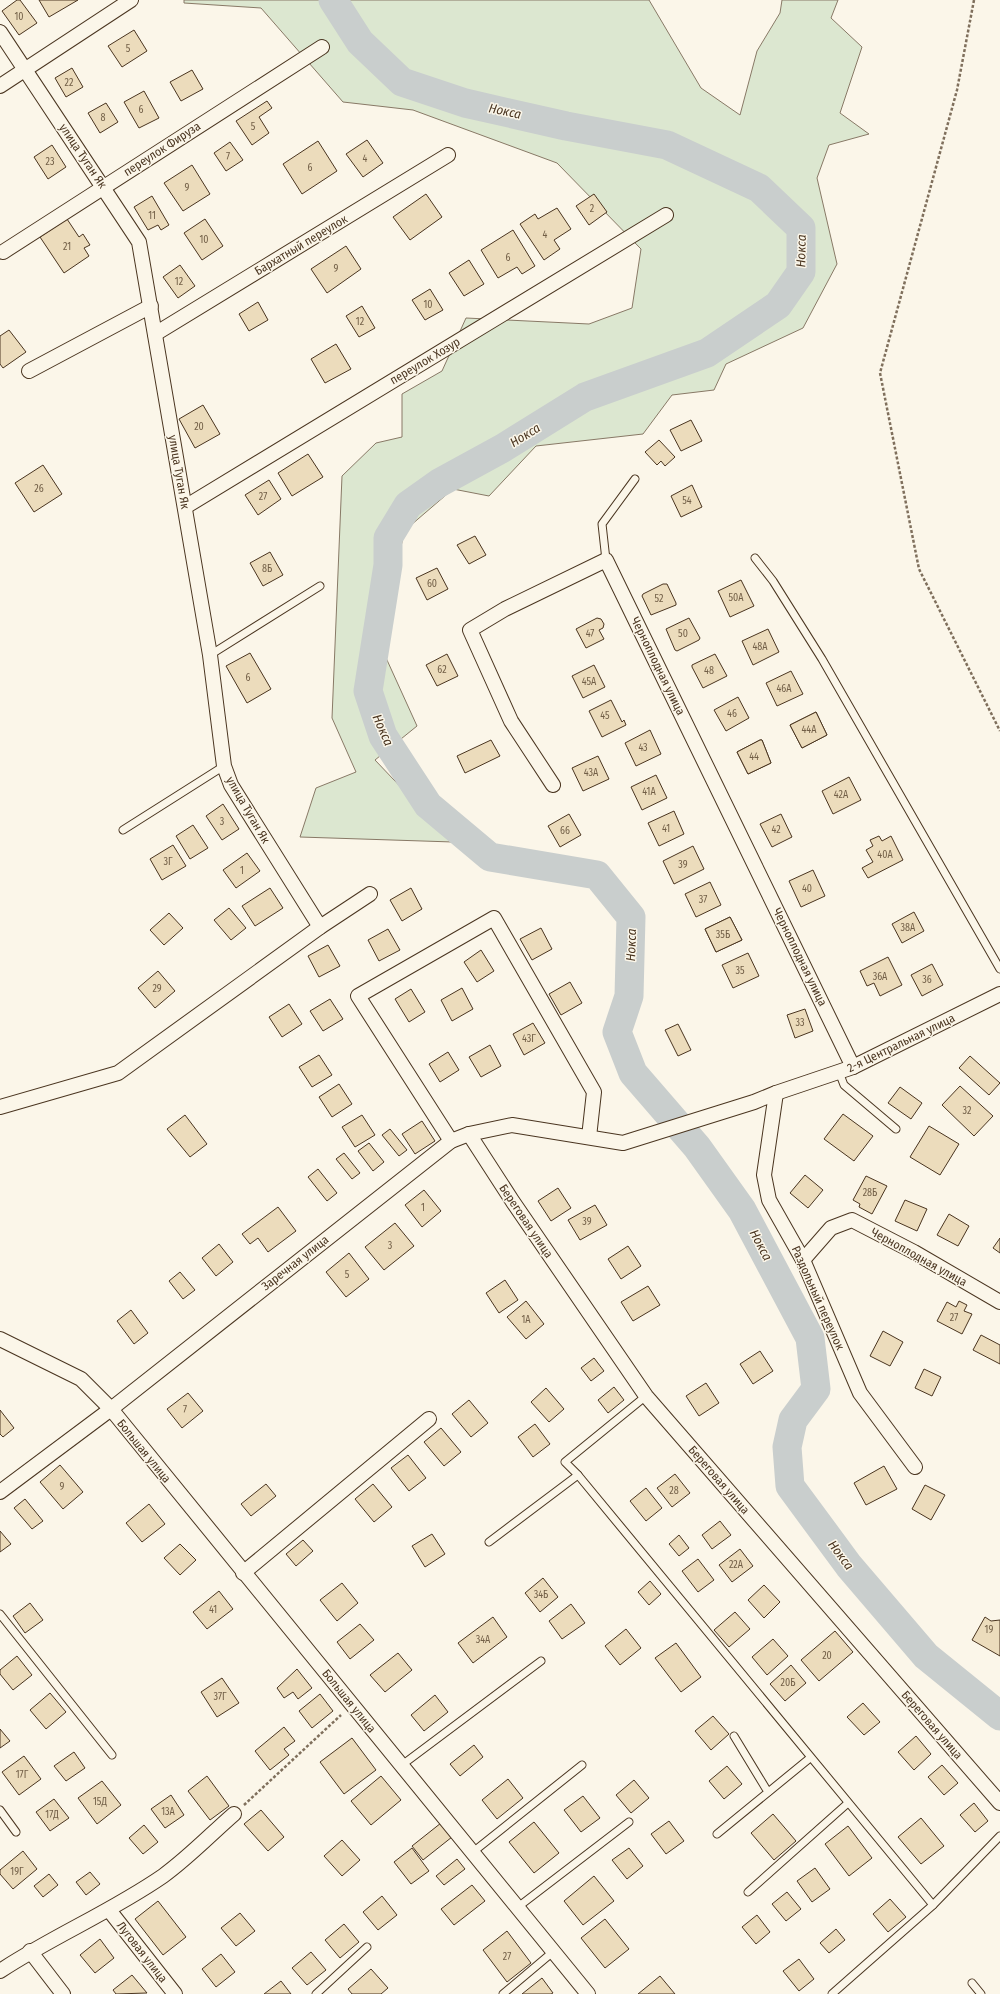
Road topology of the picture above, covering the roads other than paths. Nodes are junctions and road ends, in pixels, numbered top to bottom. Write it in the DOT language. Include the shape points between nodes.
graph roads {
  1 [pos="131,0"];
  2 [pos="0,32"];
  3 [pos="322,47"];
  4 [pos="25,69"];
  5 [pos="0,86"];
  6 [pos="448,156"];
  7 [pos="104,187"];
  8 [pos="666,215"];
  9 [pos="3,252"];
  10 [pos="151,306"];
  11 [pos="155,334"];
  12 [pos="29,371"];
  13 [pos="635,479"];
  14 [pos="185,507"];
  15 [pos="755,558"];
  16 [pos="606,560"];
  17 [pos="320,586"];
  18 [pos="210,655"];
  19 [pos="224,766"];
  20 [pos="553,785"];
  21 [pos="123,830"];
  22 [pos="370,894"];
  23 [pos="320,927"];
  24 [pos="1000,969"];
  25 [pos="1000,994"];
  26 [pos="853,1067"];
  27 [pos="839,1072"];
  28 [pos="776,1093"];
  29 [pos="0,1107"];
  30 [pos="896,1129"];
  31 [pos="470,1134"];
  32 [pos="589,1137"];
  33 [pos="451,1141"];
  34 [pos="623,1143"];
  35 [pos="803,1260"];
  36 [pos="1000,1302"];
  37 [pos="0,1339"];
  38 [pos="646,1396"];
  39 [pos="110,1409"];
  40 [pos="429,1419"];
  41 [pos="915,1467"];
  42 [pos="578,1475"];
  43 [pos="0,1492"];
  44 [pos="489,1542"];
  45 [pos="243,1573"];
  46 [pos="0,1614"];
  47 [pos="541,1662"];
  48 [pos="734,1736"];
  49 [pos="112,1754"];
  50 [pos="810,1758"];
  51 [pos="402,1765"];
  52 [pos="582,1765"];
  53 [pos="768,1792"];
  54 [pos="1000,1802"];
  55 [pos="848,1803"];
  56 [pos="0,1810"];
  57 [pos="234,1814"];
  58 [pos="630,1822"];
  59 [pos="16,1832"];
  60 [pos="717,1834"];
  61 [pos="1000,1836"];
  62 [pos="473,1852"];
  63 [pos="748,1892"];
  64 [pos="932,1905"];
  65 [pos="518,1907"];
  66 [pos="109,1910"];
  67 [pos="367,1947"];
  68 [pos="30,1951"];
  69 [pos="554,1951"];
  70 [pos="0,1971"];
  71 [pos="972,1983"];
  72 [pos="63,1994"];
  73 [pos="175,1994"];
  74 [pos="316,1994"];
  75 [pos="503,1994"];
  76 [pos="588,1994"];
  77 [pos="832,1994"];
  78 [pos="981,1994"];
  1 -- 4 [label="street"];
  2 -- 4 [label="street, улица Туган Як"];
  3 -- 7 [label="street, переулок Фируза"];
  4 -- 5 [label="street"];
  4 -- 7 [label="street, улица Туган Як"];
  6 -- 11 [label="street, Бархатный переулок"];
  7 -- 9 [label="street, переулок Фируза"];
  7 -- 10 [label="street, улица Туган Як" via="140,242"];
  8 -- 14 [label="street, переулок Хозур"];
  10 -- 11 [label="street, улица Туган Як"];
  10 -- 12 [label="street"];
  11 -- 14 [label="street, улица Туган Як"];
  13 -- 16 [label="lane" via="602,524"];
  14 -- 18 [label="street, улица Туган Як"];
  15 -- 24 [label="lane" via="773,580 822,659"];
  16 -- 20 [label="street" via="505,609 470,630 511,721"];
  16 -- 26 [label="street, Черноплодная улица"];
  17 -- 18 [label="lane"];
  18 -- 19 [label="street, улица Туган Як"];
  19 -- 21 [label="lane"];
  19 -- 23 [label="street, улица Туган Як" via="231,785"];
  22 -- 23 [label="street"];
  23 -- 29 [label="street" via="118,1073"];
  25 -- 26 [label="street, 2-я Центральная улица"];
  26 -- 27 [label="street, 2-я Центральная улица"];
  27 -- 28 [label="street, 2-я Центральная улица"];
  27 -- 30 [label="lane" via="844,1085"];
  28 -- 34 [label="street, 2-я Центральная улица"];
  28 -- 35 [label="street, Раздольный переулок" via="764,1175 769,1200"];
  31 -- 32 [label="street, Заречная улица" via="512,1125"];
  31 -- 33 [label="street, Заречная улица"];
  31 -- 38 [label="street, Береговая улица" via="513,1202"];
  32 -- 33 [label="street" via="594,1092 494,918 358,996"];
  32 -- 34 [label="street, Заречная улица"];
  33 -- 39 [label="street, Заречная улица"];
  35 -- 36 [label="street, Черноплодная улица" via="831,1228 852,1220 914,1252"];
  35 -- 41 [label="street, Раздольный переулок" via="860,1393"];
  37 -- 39 [label="street, Большая улица" via="81,1380"];
  38 -- 42 [label="lane" via="565,1462"];
  38 -- 54 [label="street, Береговая улица"];
  39 -- 43 [label="street, Заречная улица"];
  39 -- 45 [label="street, Большая улица"];
  40 -- 45 [label="street"];
  42 -- 44 [label="lane"];
  42 -- 50 [label="lane"];
  45 -- 51 [label="street, Большая улица"];
  46 -- 49 [label="lane"];
  47 -- 51 [label="lane"];
  48 -- 53 [label="lane"];
  50 -- 53 [label="lane"];
  50 -- 55 [label="lane"];
  51 -- 62 [label="street, Большая улица"];
  52 -- 62 [label="lane"];
  53 -- 60 [label="lane"];
  55 -- 63 [label="lane"];
  55 -- 64 [label="lane"];
  56 -- 59 [label="lane"];
  57 -- 66 [label="street" via="164,1875"];
  58 -- 65 [label="lane"];
  61 -- 64 [label="lane"];
  62 -- 65 [label="street, Большая улица"];
  64 -- 77 [label="lane"];
  65 -- 69 [label="street, Большая улица"];
  66 -- 68 [label="street"];
  66 -- 73 [label="street, Луговая улица"];
  67 -- 74 [label="lane"];
  68 -- 70 [label="street"];
  68 -- 72 [label="street"];
  69 -- 75 [label="lane"];
  69 -- 76 [label="street, Большая улица"];
  71 -- 78 [label="lane"];
}
